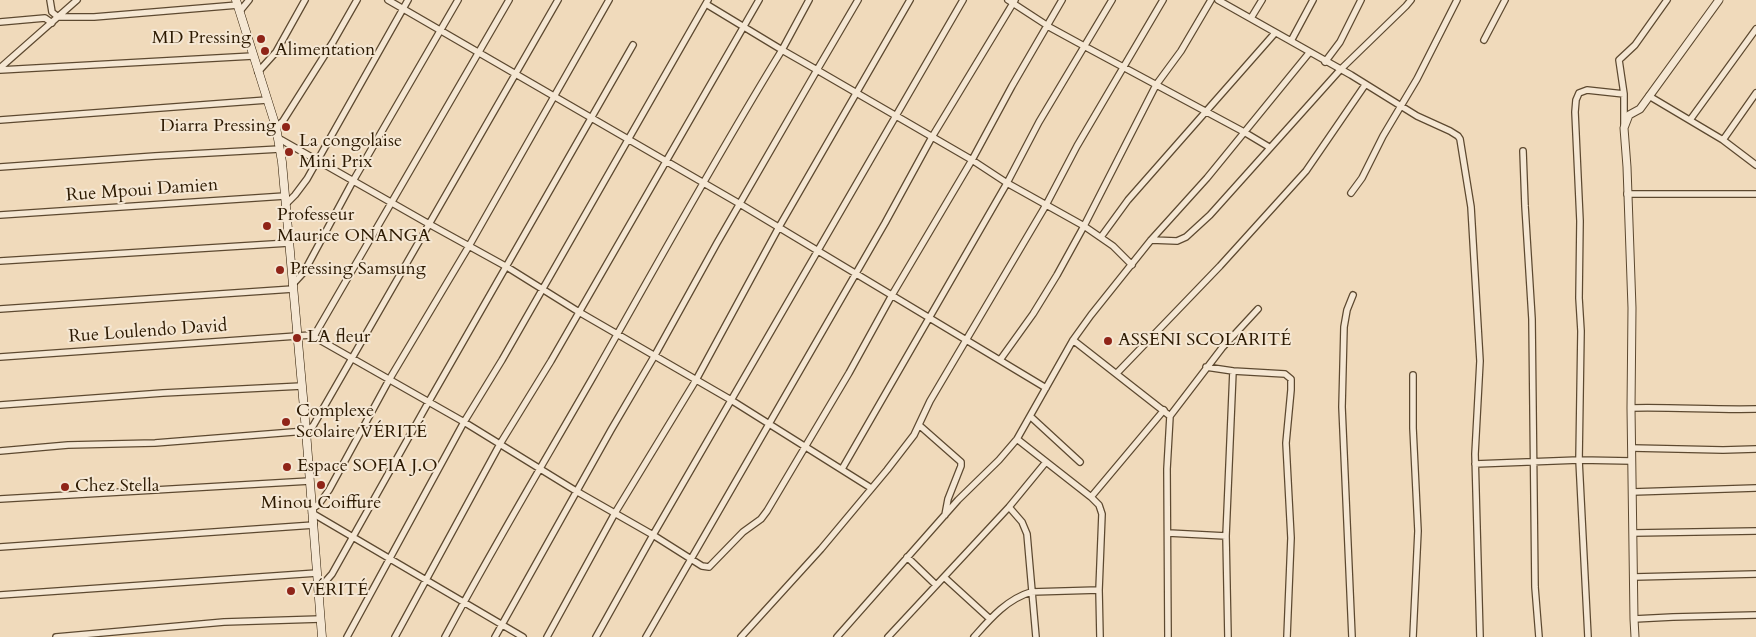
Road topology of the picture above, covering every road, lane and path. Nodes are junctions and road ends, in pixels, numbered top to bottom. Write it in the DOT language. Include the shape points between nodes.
graph roads {
  1 [pos="50,0"];
  2 [pos="77,0"];
  3 [pos="249,0"];
  4 [pos="305,0"];
  5 [pos="357,0"];
  6 [pos="388,0"];
  7 [pos="408,0"];
  8 [pos="458,0"];
  9 [pos="509,0"];
  10 [pos="558,0"];
  11 [pos="609,0"];
  12 [pos="759,0"];
  13 [pos="809,0"];
  14 [pos="858,0"];
  15 [pos="910,0"];
  16 [pos="964,0"];
  17 [pos="1062,0"];
  18 [pos="1112,0"];
  19 [pos="1163,0"];
  20 [pos="1210,0"];
  21 [pos="1218,0"];
  22 [pos="1262,0"];
  23 [pos="1313,0"];
  24 [pos="1361,0"];
  25 [pos="1411,0"];
  26 [pos="1458,0"];
  27 [pos="1505,0"];
  28 [pos="1667,0"];
  29 [pos="1719,0"];
  30 [pos="1012,1"];
  31 [pos="707,2"];
  32 [pos="238,5"];
  33 [pos="403,9"];
  34 [pos="58,17"];
  35 [pos="1251,18"];
  36 [pos="0,22"];
  37 [pos="52,24"];
  38 [pos="1047,25"];
  39 [pos="743,28"];
  40 [pos="1756,28"];
  41 [pos="440,30"];
  42 [pos="1276,33"];
  43 [pos="1484,40"];
  44 [pos="1291,41"];
  45 [pos="633,45"];
  46 [pos="1084,46"];
  47 [pos="782,50"];
  48 [pos="480,52"];
  49 [pos="1309,53"];
  50 [pos="253,56"];
  51 [pos="1325,62"];
  52 [pos="1124,68"];
  53 [pos="0,69"];
  54 [pos="818,70"];
  55 [pos="1340,70"];
  56 [pos="258,72"];
  57 [pos="516,73"];
  58 [pos="1156,85"];
  59 [pos="1365,85"];
  60 [pos="1756,93"];
  61 [pos="857,94"];
  62 [pos="1624,94"];
  63 [pos="554,96"];
  64 [pos="1648,96"];
  65 [pos="267,100"];
  66 [pos="1402,106"];
  67 [pos="1206,112"];
  68 [pos="896,116"];
  69 [pos="591,118"];
  70 [pos="0,120"];
  71 [pos="1690,120"];
  72 [pos="276,127"];
  73 [pos="1624,128"];
  74 [pos="1244,132"];
  75 [pos="932,137"];
  76 [pos="278,138"];
  77 [pos="628,138"];
  78 [pos="1723,140"];
  79 [pos="1269,147"];
  80 [pos="280,150"];
  81 [pos="1523,150"];
  82 [pos="316,160"];
  83 [pos="972,160"];
  84 [pos="666,161"];
  85 [pos="1756,165"];
  86 [pos="0,167"];
  87 [pos="352,181"];
  88 [pos="704,182"];
  89 [pos="1007,183"];
  90 [pos="1351,193"];
  91 [pos="1627,194"];
  92 [pos="1756,194"];
  93 [pos="285,200"];
  94 [pos="391,203"];
  95 [pos="740,204"];
  96 [pos="1046,205"];
  97 [pos="0,215"];
  98 [pos="429,224"];
  99 [pos="1084,226"];
  100 [pos="780,227"];
  101 [pos="1101,237"];
  102 [pos="1151,240"];
  103 [pos="289,243"];
  104 [pos="469,246"];
  105 [pos="819,251"];
  106 [pos="0,262"];
  107 [pos="1132,265"];
  108 [pos="507,267"];
  109 [pos="855,273"];
  110 [pos="293,287"];
  111 [pos="542,290"];
  112 [pos="892,295"];
  113 [pos="1353,295"];
  114 [pos="0,309"];
  115 [pos="1258,309"];
  116 [pos="579,312"];
  117 [pos="930,317"];
  118 [pos="616,333"];
  119 [pos="298,336"];
  120 [pos="314,336"];
  121 [pos="966,339"];
  122 [pos="1073,340"];
  123 [pos="655,355"];
  124 [pos="0,357"];
  125 [pos="352,358"];
  126 [pos="1000,360"];
  127 [pos="1206,367"];
  128 [pos="1233,371"];
  129 [pos="1117,373"];
  130 [pos="1413,375"];
  131 [pos="389,380"];
  132 [pos="696,380"];
  133 [pos="302,386"];
  134 [pos="1046,388"];
  135 [pos="731,400"];
  136 [pos="428,402"];
  137 [pos="0,405"];
  138 [pos="1631,408"];
  139 [pos="1756,409"];
  140 [pos="1164,410"];
  141 [pos="1030,416"];
  142 [pos="1170,416"];
  143 [pos="464,422"];
  144 [pos="768,423"];
  145 [pos="920,425"];
  146 [pos="306,431"];
  147 [pos="1017,438"];
  148 [pos="500,444"];
  149 [pos="805,446"];
  150 [pos="1632,448"];
  151 [pos="1756,449"];
  152 [pos="0,450"];
  153 [pos="1579,460"];
  154 [pos="1534,461"];
  155 [pos="1632,461"];
  156 [pos="1046,462"];
  157 [pos="1080,462"];
  158 [pos="1475,464"];
  159 [pos="539,467"];
  160 [pos="842,469"];
  161 [pos="310,481"];
  162 [pos="871,488"];
  163 [pos="1756,488"];
  164 [pos="576,491"];
  165 [pos="1632,492"];
  166 [pos="1091,497"];
  167 [pos="0,499"];
  168 [pos="1009,507"];
  169 [pos="312,511"];
  170 [pos="615,513"];
  171 [pos="945,515"];
  172 [pos="314,525"];
  173 [pos="1756,531"];
  174 [pos="1168,533"];
  175 [pos="1633,533"];
  176 [pos="653,535"];
  177 [pos="1226,536"];
  178 [pos="353,537"];
  179 [pos="0,547"];
  180 [pos="907,557"];
  181 [pos="390,559"];
  182 [pos="691,559"];
  183 [pos="317,573"];
  184 [pos="1756,574"];
  185 [pos="944,577"];
  186 [pos="1634,577"];
  187 [pos="426,579"];
  188 [pos="936,585"];
  189 [pos="318,590"];
  190 [pos="1098,590"];
  191 [pos="1031,592"];
  192 [pos="0,594"];
  193 [pos="464,601"];
  194 [pos="1756,615"];
  195 [pos="321,619"];
  196 [pos="990,619"];
  197 [pos="1634,620"];
  198 [pos="501,624"];
  199 [pos="56,637"];
  200 [pos="322,637"];
  201 [pos="347,637"];
  202 [pos="395,637"];
  203 [pos="445,637"];
  204 [pos="495,637"];
  205 [pos="523,637"];
  206 [pos="546,637"];
  207 [pos="596,637"];
  208 [pos="646,637"];
  209 [pos="741,637"];
  210 [pos="837,637"];
  211 [pos="888,637"];
  212 [pos="974,637"];
  213 [pos="1036,637"];
  214 [pos="1100,637"];
  215 [pos="1168,637"];
  216 [pos="1228,637"];
  217 [pos="1287,637"];
  218 [pos="1352,637"];
  219 [pos="1413,637"];
  220 [pos="1480,637"];
  221 [pos="1539,637"];
  222 [pos="1588,637"];
  223 [pos="1636,637"];
  1 -- 34 [label="street" via="52,12"];
  2 -- 34 [label="street"];
  3 -- 32 [label="street"];
  4 -- 56 [label="street" via="276,52"];
  5 -- 72 [label="street" via="283,121"];
  6 -- 33 [label="street"];
  7 -- 33 [label="street"];
  8 -- 41 [label="street"];
  9 -- 48 [label="street"];
  10 -- 57 [label="street"];
  11 -- 63 [label="street"];
  12 -- 39 [label="street"];
  13 -- 47 [label="street"];
  14 -- 54 [label="street"];
  15 -- 61 [label="street"];
  16 -- 68 [label="street"];
  17 -- 38 [label="street"];
  18 -- 46 [label="street"];
  19 -- 52 [label="street"];
  20 -- 58 [label="street" via="1181,51"];
  21 -- 35 [label="street"];
  22 -- 35 [label="street"];
  23 -- 44 [label="street"];
  24 -- 51 [label="street" via="1340,42"];
  25 -- 55 [label="street"];
  26 -- 66 [label="street"];
  27 -- 43 [label="street"];
  28 -- 62 [label="street" via="1635,45 1619,60"];
  29 -- 64 [label="street"];
  30 -- 38 [label="street"];
  30 -- 75 [label="street"];
  31 -- 39 [label="street"];
  31 -- 77 [label="street"];
  32 -- 34 [label="street"];
  32 -- 50 [label="main road"];
  33 -- 41 [label="street"];
  33 -- 82 [label="street"];
  34 -- 37 [label="street"];
  35 -- 42 [label="street"];
  36 -- 37 [label="street" via="45,18"];
  37 -- 53 [label="street"];
  38 -- 46 [label="street"];
  38 -- 83 [label="street"];
  39 -- 47 [label="street"];
  39 -- 84 [label="street"];
  40 -- 71 [label="street"];
  41 -- 48 [label="street"];
  41 -- 87 [label="street"];
  42 -- 44 [label="street"];
  42 -- 67 [label="street"];
  44 -- 49 [label="street"];
  45 -- 69 [label="street"];
  46 -- 52 [label="street"];
  46 -- 89 [label="street"];
  47 -- 54 [label="street"];
  47 -- 88 [label="street"];
  48 -- 57 [label="street"];
  48 -- 94 [label="street"];
  49 -- 51 [label="street"];
  49 -- 74 [label="street"];
  50 -- 53 [label="street"];
  50 -- 56 [label="main road"];
  51 -- 55 [label="street"];
  52 -- 58 [label="street"];
  52 -- 96 [label="street"];
  54 -- 61 [label="street"];
  54 -- 95 [label="street"];
  55 -- 59 [label="street"];
  55 -- 79 [label="street"];
  56 -- 65 [label="main road"];
  57 -- 63 [label="street"];
  57 -- 98 [label="street"];
  58 -- 67 [label="street"];
  58 -- 99 [label="street"];
  59 -- 66 [label="street"];
  59 -- 129 [label="street" via="1306,171"];
  60 -- 78 [label="street"];
  61 -- 68 [label="street"];
  61 -- 100 [label="street"];
  62 -- 73 [label="street"];
  62 -- 153 [label="street" via="1587,90 1579,93 1576,100 1581,331"];
  63 -- 69 [label="street"];
  63 -- 104 [label="street"];
  64 -- 71 [label="street"];
  64 -- 73 [label="street" via="1640,109 1629,115"];
  65 -- 70 [label="street"];
  65 -- 72 [label="main road"];
  66 -- 90 [label="street"];
  66 -- 158 [label="street" via="1458,136 1462,146 1471,207 1480,361"];
  67 -- 74 [label="street"];
  67 -- 101 [label="street" via="1128,200"];
  68 -- 75 [label="street"];
  68 -- 105 [label="street"];
  69 -- 77 [label="street"];
  69 -- 108 [label="street"];
  71 -- 78 [label="street"];
  72 -- 76 [label="main road"];
  73 -- 91 [label="street"];
  74 -- 79 [label="street"];
  74 -- 102 [label="street"];
  75 -- 83 [label="street"];
  75 -- 109 [label="street"];
  76 -- 80 [label="main road"];
  76 -- 82 [label="street"];
  77 -- 84 [label="street"];
  77 -- 111 [label="street"];
  78 -- 85 [label="street"];
  79 -- 102 [label="street" via="1210,215 1186,237 1177,241"];
  80 -- 86 [label="street"];
  80 -- 93 [label="main road"];
  81 -- 154 [label="street" via="1532,319"];
  82 -- 87 [label="street"];
  82 -- 93 [label="street" via="301,188"];
  83 -- 89 [label="street"];
  83 -- 112 [label="street"];
  84 -- 88 [label="street"];
  84 -- 116 [label="street"];
  87 -- 94 [label="street"];
  87 -- 110 [label="street"];
  88 -- 95 [label="street"];
  88 -- 118 [label="street"];
  89 -- 96 [label="street"];
  89 -- 117 [label="street"];
  91 -- 92 [label="street"];
  91 -- 138 [label="street" via="1632,308"];
  93 -- 97 [label="street, Rue Mpoui Damien"];
  93 -- 103 [label="main road"];
  94 -- 98 [label="street"];
  94 -- 120 [label="street"];
  95 -- 100 [label="street"];
  95 -- 123 [label="street"];
  96 -- 99 [label="street"];
  96 -- 121 [label="street"];
  98 -- 104 [label="street"];
  98 -- 125 [label="street"];
  99 -- 101 [label="street"];
  99 -- 126 [label="street" via="1033,314"];
  100 -- 105 [label="street"];
  100 -- 132 [label="street"];
  101 -- 107 [label="street"];
  102 -- 107 [label="street"];
  103 -- 106 [label="street"];
  103 -- 110 [label="main road"];
  104 -- 108 [label="street"];
  104 -- 131 [label="street"];
  105 -- 109 [label="street"];
  105 -- 135 [label="street"];
  107 -- 122 [label="street"];
  108 -- 111 [label="street"];
  108 -- 136 [label="street"];
  109 -- 112 [label="street"];
  109 -- 144 [label="street"];
  110 -- 114 [label="street"];
  110 -- 119 [label="main road"];
  111 -- 116 [label="street"];
  111 -- 143 [label="street"];
  112 -- 117 [label="street"];
  112 -- 149 [label="street"];
  113 -- 218 [label="street" via="1344,327 1342,407"];
  115 -- 127 [label="street"];
  116 -- 118 [label="street"];
  116 -- 148 [label="street"];
  117 -- 121 [label="street"];
  117 -- 160 [label="street"];
  118 -- 123 [label="street"];
  118 -- 159 [label="street"];
  119 -- 120 [label="street, Rue Loulendo David"];
  119 -- 124 [label="street, Rue Loulendo David"];
  119 -- 133 [label="main road"];
  120 -- 125 [label="street"];
  121 -- 126 [label="street"];
  121 -- 145 [label="street" via="930,401"];
  122 -- 129 [label="street"];
  122 -- 134 [label="street"];
  123 -- 132 [label="street"];
  123 -- 164 [label="street"];
  125 -- 131 [label="street"];
  125 -- 146 [label="street" via="316,423"];
  126 -- 134 [label="street"];
  127 -- 128 [label="street"];
  127 -- 142 [label="street"];
  128 -- 177 [label="street"];
  128 -- 217 [label="street" via="1286,374 1291,379 1286,442 1291,538"];
  129 -- 140 [label="street"];
  130 -- 219 [label="street" via="1418,531"];
  131 -- 136 [label="street"];
  131 -- 169 [label="street" via="328,490"];
  132 -- 135 [label="street"];
  132 -- 170 [label="street"];
  133 -- 137 [label="street"];
  133 -- 146 [label="main road"];
  134 -- 141 [label="street"];
  135 -- 144 [label="street"];
  135 -- 176 [label="street"];
  136 -- 143 [label="street"];
  136 -- 178 [label="street"];
  138 -- 139 [label="street"];
  138 -- 150 [label="street"];
  140 -- 142 [label="street"];
  140 -- 166 [label="street"];
  141 -- 147 [label="street"];
  141 -- 157 [label="street"];
  142 -- 174 [label="street"];
  143 -- 148 [label="street"];
  143 -- 181 [label="street"];
  144 -- 149 [label="street"];
  144 -- 182 [label="street"];
  145 -- 162 [label="street" via="902,453"];
  145 -- 171 [label="street" via="961,462"];
  146 -- 152 [label="street" via="155,443"];
  146 -- 161 [label="main road"];
  147 -- 156 [label="street"];
  147 -- 171 [label="street"];
  148 -- 159 [label="street"];
  148 -- 187 [label="street"];
  149 -- 160 [label="street"];
  149 -- 182 [label="street" via="761,519 742,532 709,567"];
  150 -- 151 [label="street"];
  150 -- 155 [label="street"];
  153 -- 154 [label="street"];
  153 -- 155 [label="street"];
  153 -- 222 [label="street"];
  154 -- 158 [label="street"];
  154 -- 221 [label="street" via="1535,588"];
  155 -- 165 [label="street"];
  156 -- 166 [label="street"];
  156 -- 168 [label="street"];
  158 -- 220 [label="street"];
  159 -- 164 [label="street"];
  159 -- 193 [label="street"];
  160 -- 162 [label="street"];
  161 -- 167 [label="street"];
  161 -- 169 [label="main road"];
  162 -- 209 [label="street"];
  163 -- 165 [label="street"];
  164 -- 170 [label="street"];
  164 -- 198 [label="street"];
  165 -- 175 [label="street"];
  166 -- 190 [label="street" via="1102,514"];
  168 -- 185 [label="street"];
  168 -- 191 [label="street" via="1027,534"];
  169 -- 172 [label="main road"];
  169 -- 178 [label="street"];
  170 -- 176 [label="street"];
  170 -- 206 [label="street"];
  171 -- 180 [label="street"];
  172 -- 179 [label="street"];
  172 -- 183 [label="main road"];
  173 -- 175 [label="street"];
  174 -- 177 [label="street"];
  174 -- 215 [label="street"];
  175 -- 186 [label="street"];
  176 -- 182 [label="street"];
  176 -- 207 [label="street"];
  177 -- 216 [label="street"];
  178 -- 181 [label="street"];
  178 -- 189 [label="street" via="332,574"];
  180 -- 188 [label="street"];
  180 -- 210 [label="street"];
  181 -- 187 [label="street"];
  181 -- 201 [label="street"];
  182 -- 208 [label="street"];
  183 -- 189 [label="main road"];
  183 -- 192 [label="street"];
  184 -- 186 [label="street"];
  185 -- 188 [label="street"];
  185 -- 196 [label="street"];
  186 -- 197 [label="street"];
  187 -- 193 [label="street"];
  187 -- 202 [label="street"];
  188 -- 211 [label="street"];
  189 -- 195 [label="main road"];
  190 -- 191 [label="street"];
  190 -- 214 [label="street"];
  191 -- 196 [label="street" via="1012,600"];
  191 -- 213 [label="street"];
  193 -- 198 [label="street"];
  193 -- 203 [label="street"];
  194 -- 197 [label="street"];
  195 -- 199 [label="street" via="224,622"];
  195 -- 200 [label="main road"];
  196 -- 212 [label="street"];
  197 -- 223 [label="street"];
  198 -- 204 [label="street"];
  198 -- 205 [label="street"];
}
